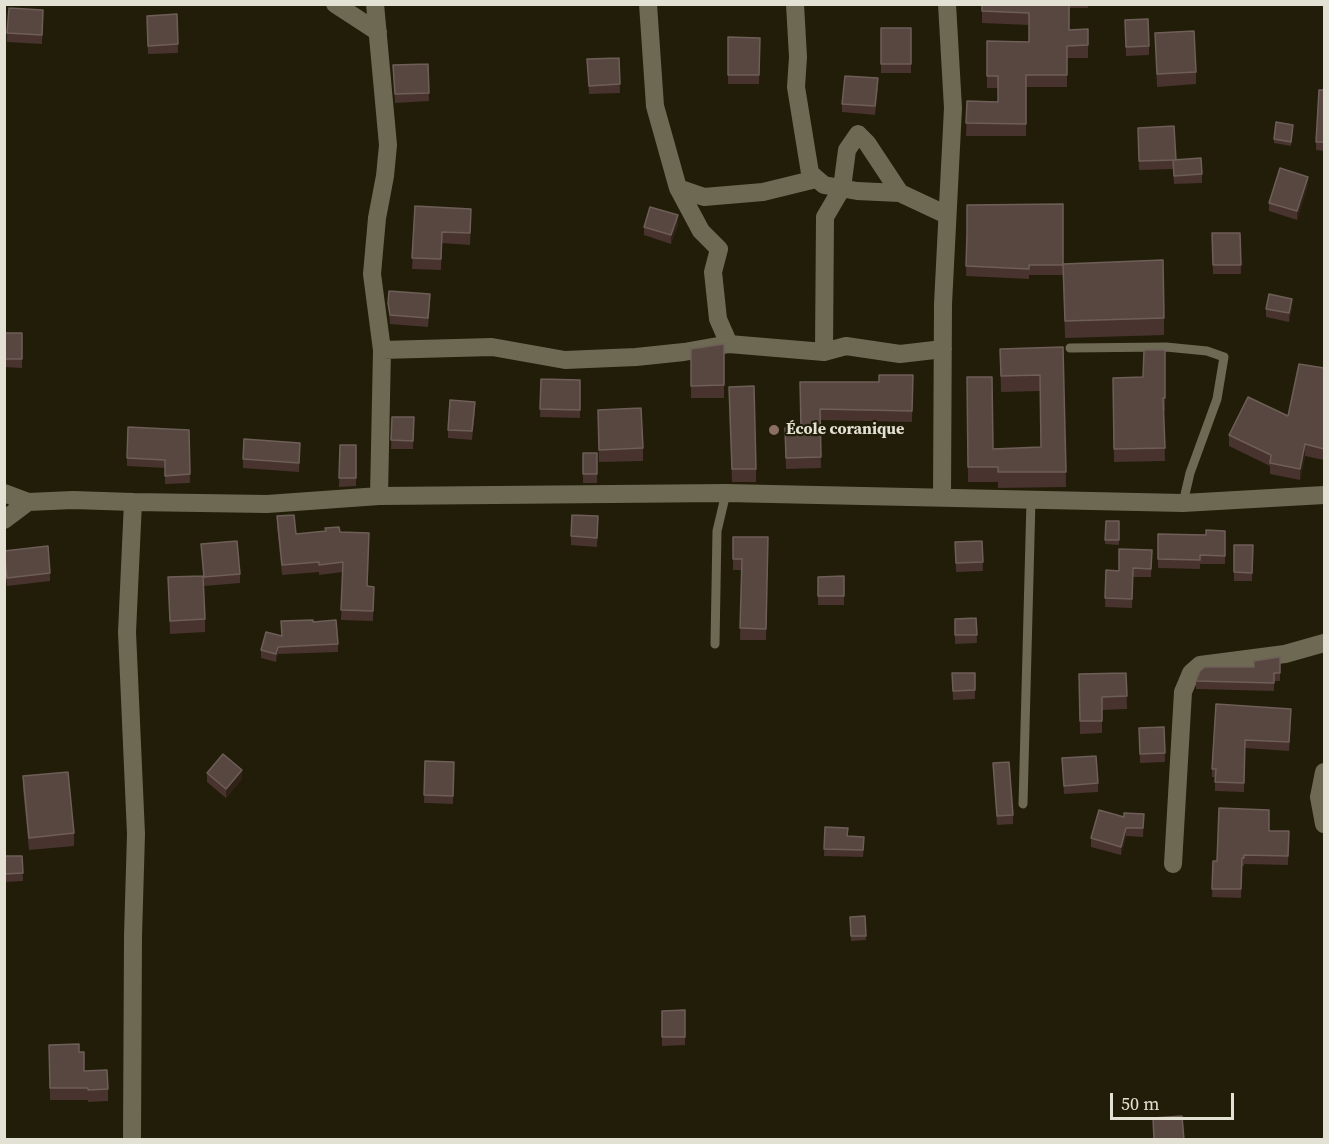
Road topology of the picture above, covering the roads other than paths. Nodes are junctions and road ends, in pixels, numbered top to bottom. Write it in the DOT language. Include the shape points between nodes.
graph roads {
  1 [pos="335,4"];
  2 [pos="375,4"];
  3 [pos="648,4"];
  4 [pos="795,4"];
  5 [pos="947,4"];
  6 [pos="378,32"];
  7 [pos="816,179"];
  8 [pos="678,188"];
  9 [pos="843,188"];
  10 [pos="900,193"];
  11 [pos="947,215"];
  12 [pos="729,344"];
  13 [pos="1070,348"];
  14 [pos="943,349"];
  15 [pos="382,350"];
  16 [pos="824,351"];
  17 [pos="726,493"];
  18 [pos="4,494"];
  19 [pos="1324,495"];
  20 [pos="379,496"];
  21 [pos="942,497"];
  22 [pos="1031,500"];
  23 [pos="28,502"];
  24 [pos="133,502"];
  25 [pos="1183,503"];
  26 [pos="4,520"];
  27 [pos="1324,643"];
  28 [pos="715,644"];
  29 [pos="1324,772"];
  30 [pos="1023,804"];
  31 [pos="1324,824"];
  32 [pos="1173,864"];
  33 [pos="132,1140"];
  1 -- 6 [label="street"];
  2 -- 6 [label="street"];
  3 -- 8 [label="street" via="655,106"];
  4 -- 7 [label="street" via="796,87 810,173"];
  5 -- 11 [label="street" via="953,108"];
  6 -- 15 [label="street" via="388,145 372,274"];
  7 -- 8 [label="street" via="763,192 704,197"];
  7 -- 9 [label="street" via="824,185"];
  8 -- 12 [label="street" via="701,231 718,249 713,272 718,319"];
  9 -- 10 [label="street"];
  9 -- 10 [label="street" via="847,150 858,134"];
  9 -- 16 [label="street" via="825,218"];
  10 -- 11 [label="street"];
  11 -- 14 [label="street"];
  12 -- 15 [label="street" via="636,357 566,360 492,347"];
  12 -- 16 [label="street"];
  13 -- 25 [label="lane" via="1166,347 1207,351 1224,357 1217,399"];
  14 -- 16 [label="street" via="900,354 846,346"];
  14 -- 21 [label="street"];
  15 -- 20 [label="street"];
  17 -- 20 [label="street"];
  17 -- 21 [label="street"];
  17 -- 28 [label="lane" via="717,531"];
  18 -- 23 [label="street"];
  19 -- 25 [label="street"];
  20 -- 24 [label="street" via="267,504"];
  21 -- 22 [label="street"];
  22 -- 25 [label="street"];
  22 -- 30 [label="lane"];
  23 -- 24 [label="street"];
  23 -- 26 [label="street"];
  24 -- 33 [label="street" via="127,632 136,834"];
  27 -- 32 [label="street" via="1285,654 1200,665 1191,673 1183,692"];
  29 -- 31 [label="street" via="1319,797"];
}
